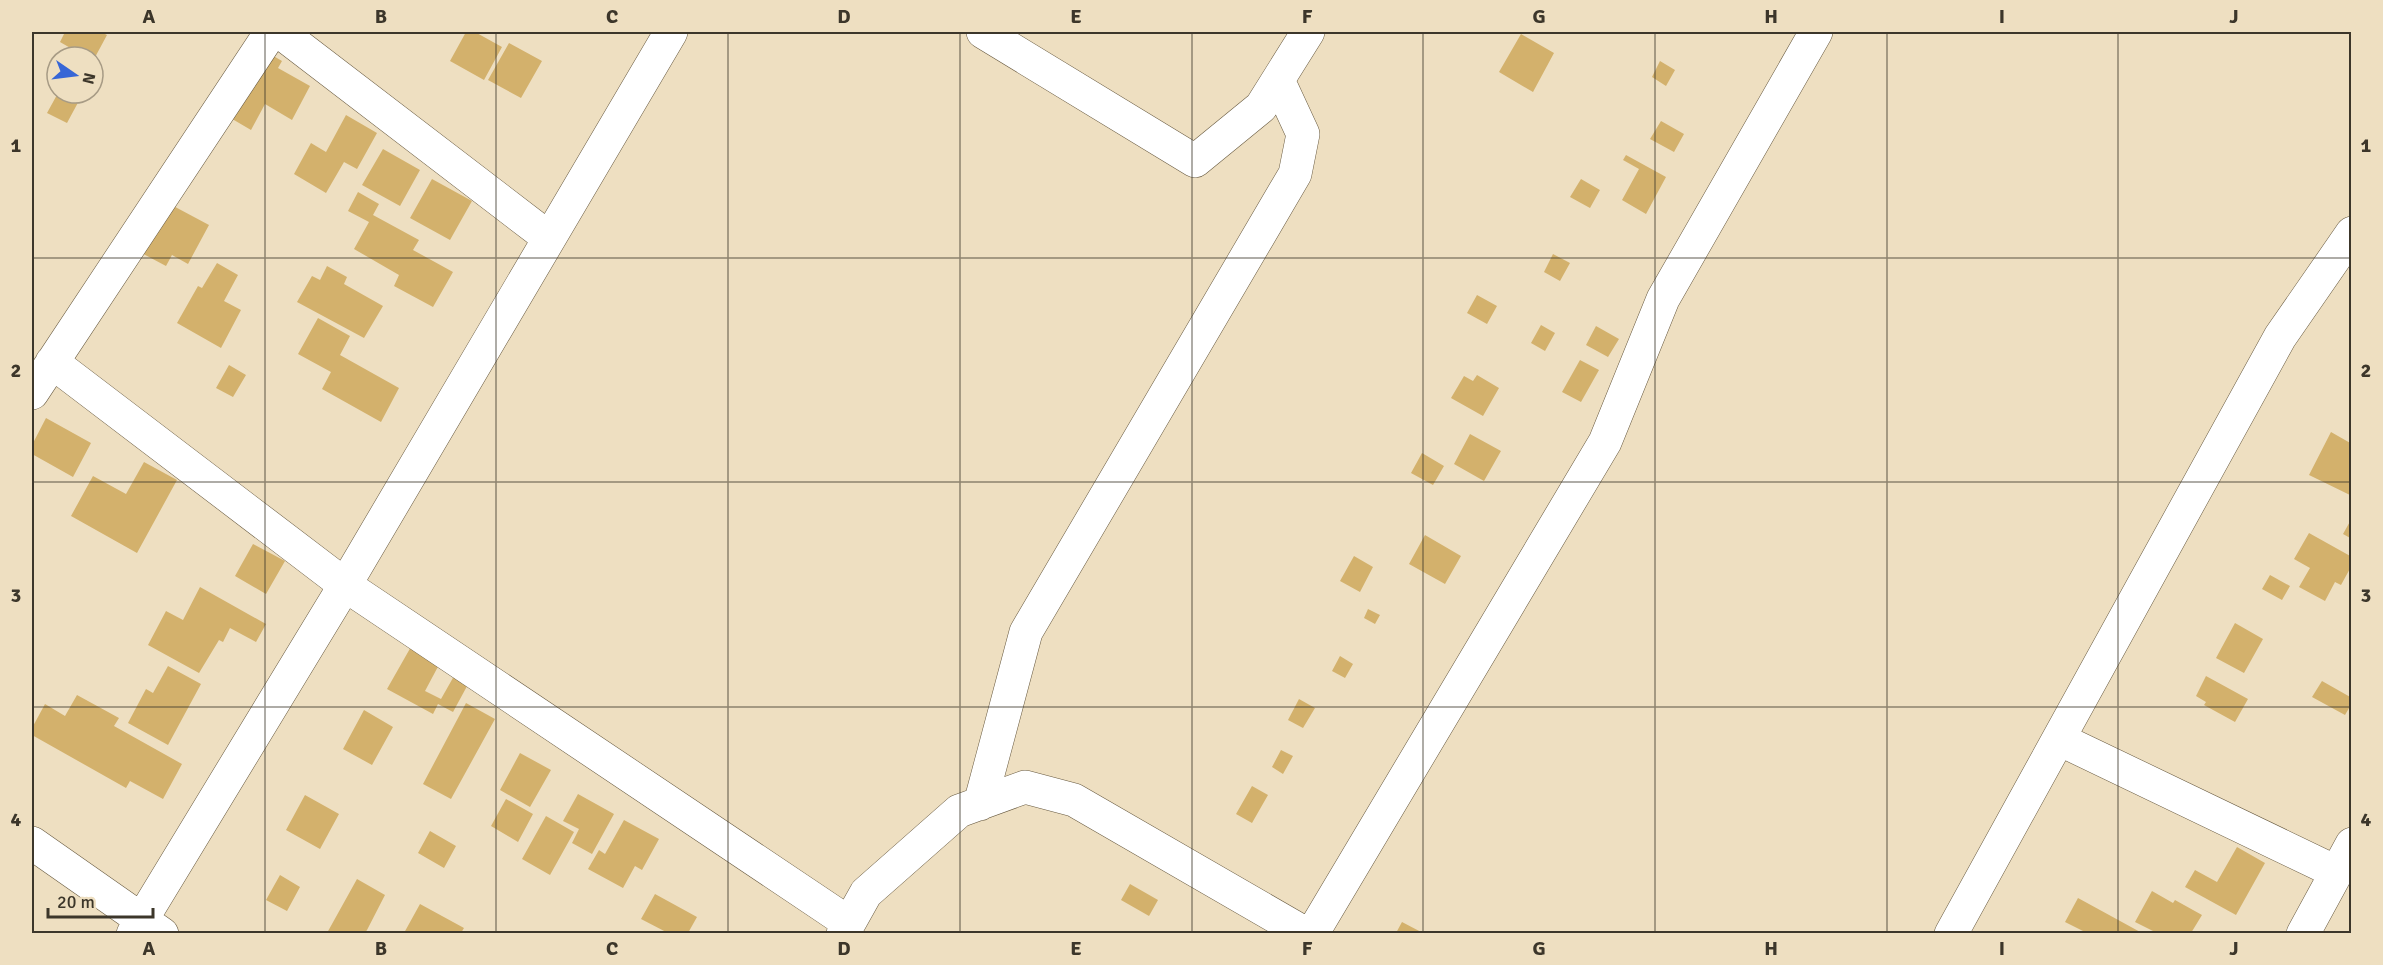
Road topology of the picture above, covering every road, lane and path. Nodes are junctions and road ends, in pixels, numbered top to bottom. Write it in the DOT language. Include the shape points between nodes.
graph roads {
  1 [pos="271,32"];
  2 [pos="280,32"];
  3 [pos="671,32"];
  4 [pos="983,32"];
  5 [pos="1308,32"];
  6 [pos="1816,32"];
  7 [pos="1278,80"];
  8 [pos="2352,233"];
  9 [pos="549,238"];
  10 [pos="52,362"];
  11 [pos="32,393"];
  12 [pos="345,585"];
  13 [pos="2059,739"];
  14 [pos="980,804"];
  15 [pos="32,843"];
  16 [pos="2352,844"];
  17 [pos="2336,872"];
  18 [pos="846,928"];
  19 [pos="146,929"];
  20 [pos="1305,933"];
  21 [pos="1312,933"];
  22 [pos="1951,933"];
  23 [pos="2303,933"];
  1 -- 10 [label="street"];
  2 -- 9 [label="street"];
  3 -- 9 [label="street"];
  4 -- 7 [label="street" via="1195,161 1261,107"];
  5 -- 7 [label="street"];
  6 -- 21 [label="street" via="1663,299 1605,442"];
  7 -- 14 [label="street" via="1303,134 1295,174 1026,632"];
  8 -- 13 [label="street" via="2280,337"];
  9 -- 12 [label="street"];
  10 -- 11 [label="street"];
  10 -- 12 [label="street"];
  12 -- 18 [label="street"];
  12 -- 19 [label="street"];
  13 -- 17 [label="street"];
  13 -- 22 [label="street"];
  14 -- 18 [label="street" via="959,811 866,893"];
  14 -- 20 [label="street" via="1025,787 1074,800"];
  15 -- 19 [label="street"];
  16 -- 17 [label="street"];
  17 -- 23 [label="street"];
}
